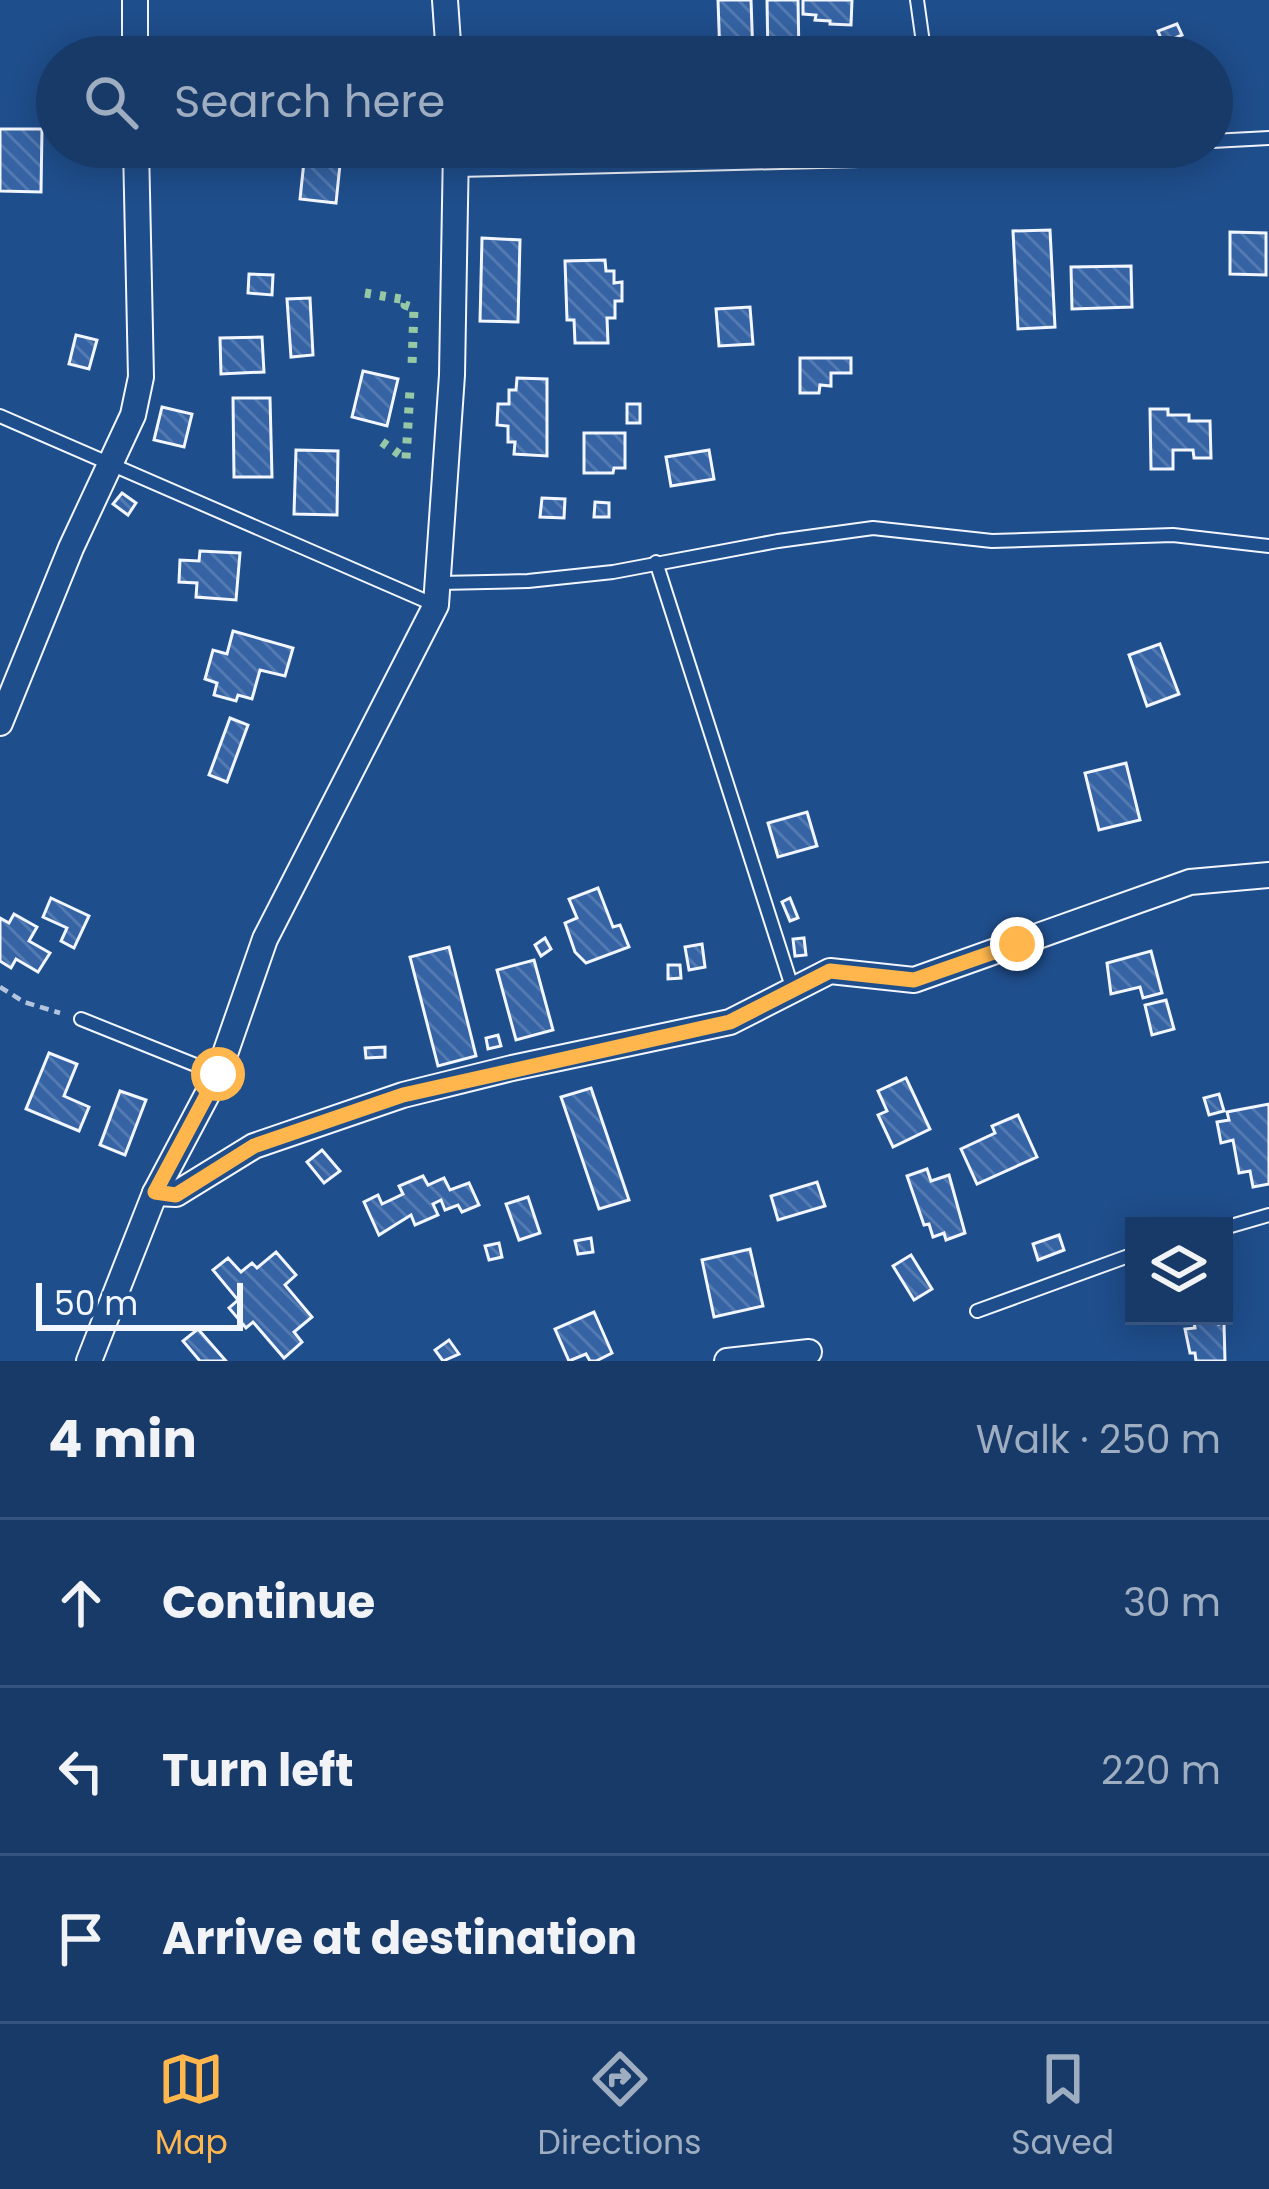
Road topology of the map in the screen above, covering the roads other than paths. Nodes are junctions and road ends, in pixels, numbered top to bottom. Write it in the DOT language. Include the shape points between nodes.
graph roads {
  1 [pos="135,0"];
  2 [pos="445,0"];
  3 [pos="917,0"];
  4 [pos="135,36"];
  5 [pos="448,36"];
  6 [pos="922,36"];
  7 [pos="1269,138"];
  8 [pos="1233,140"];
  9 [pos="136,168"];
  10 [pos="457,168"];
  11 [pos="0,416"];
  12 [pos="112,464"];
  13 [pos="1269,545"];
  14 [pos="656,562"];
  15 [pos="438,594"];
  16 [pos="0,723"];
  17 [pos="1269,875"];
  18 [pos="793,990"];
  19 [pos="81,1019"];
  20 [pos="218,1074"];
  21 [pos="155,1192"];
  22 [pos="1269,1215"];
  23 [pos="1233,1225"];
  24 [pos="1125,1257"];
  25 [pos="977,1311"];
  26 [pos="809,1352"];
  27 [pos="89,1361"];
  28 [pos="727,1361"];
  1 -- 4 [label="street"];
  2 -- 5 [label="street"];
  3 -- 6 [label="lane"];
  7 -- 8 [label="lane"];
  9 -- 12 [label="street" via="141,377"];
  10 -- 15 [label="street"];
  11 -- 12 [label="lane"];
  12 -- 15 [label="lane"];
  12 -- 16 [label="street"];
  13 -- 14 [label="lane" via="1173,535 992,541 873,528"];
  14 -- 15 [label="lane"];
  14 -- 18 [label="lane"];
  15 -- 20 [label="street" via="265,939"];
  17 -- 18 [label="street" via="1190,882 914,980 830,971"];
  18 -- 21 [label="street" via="730,1022 403,1095 254,1146 176,1195"];
  19 -- 20 [label="lane"];
  20 -- 21 [label="street"];
  21 -- 27 [label="street"];
  22 -- 23 [label="lane"];
  24 -- 25 [label="lane"];
  26 -- 28 [label="street"];
}
